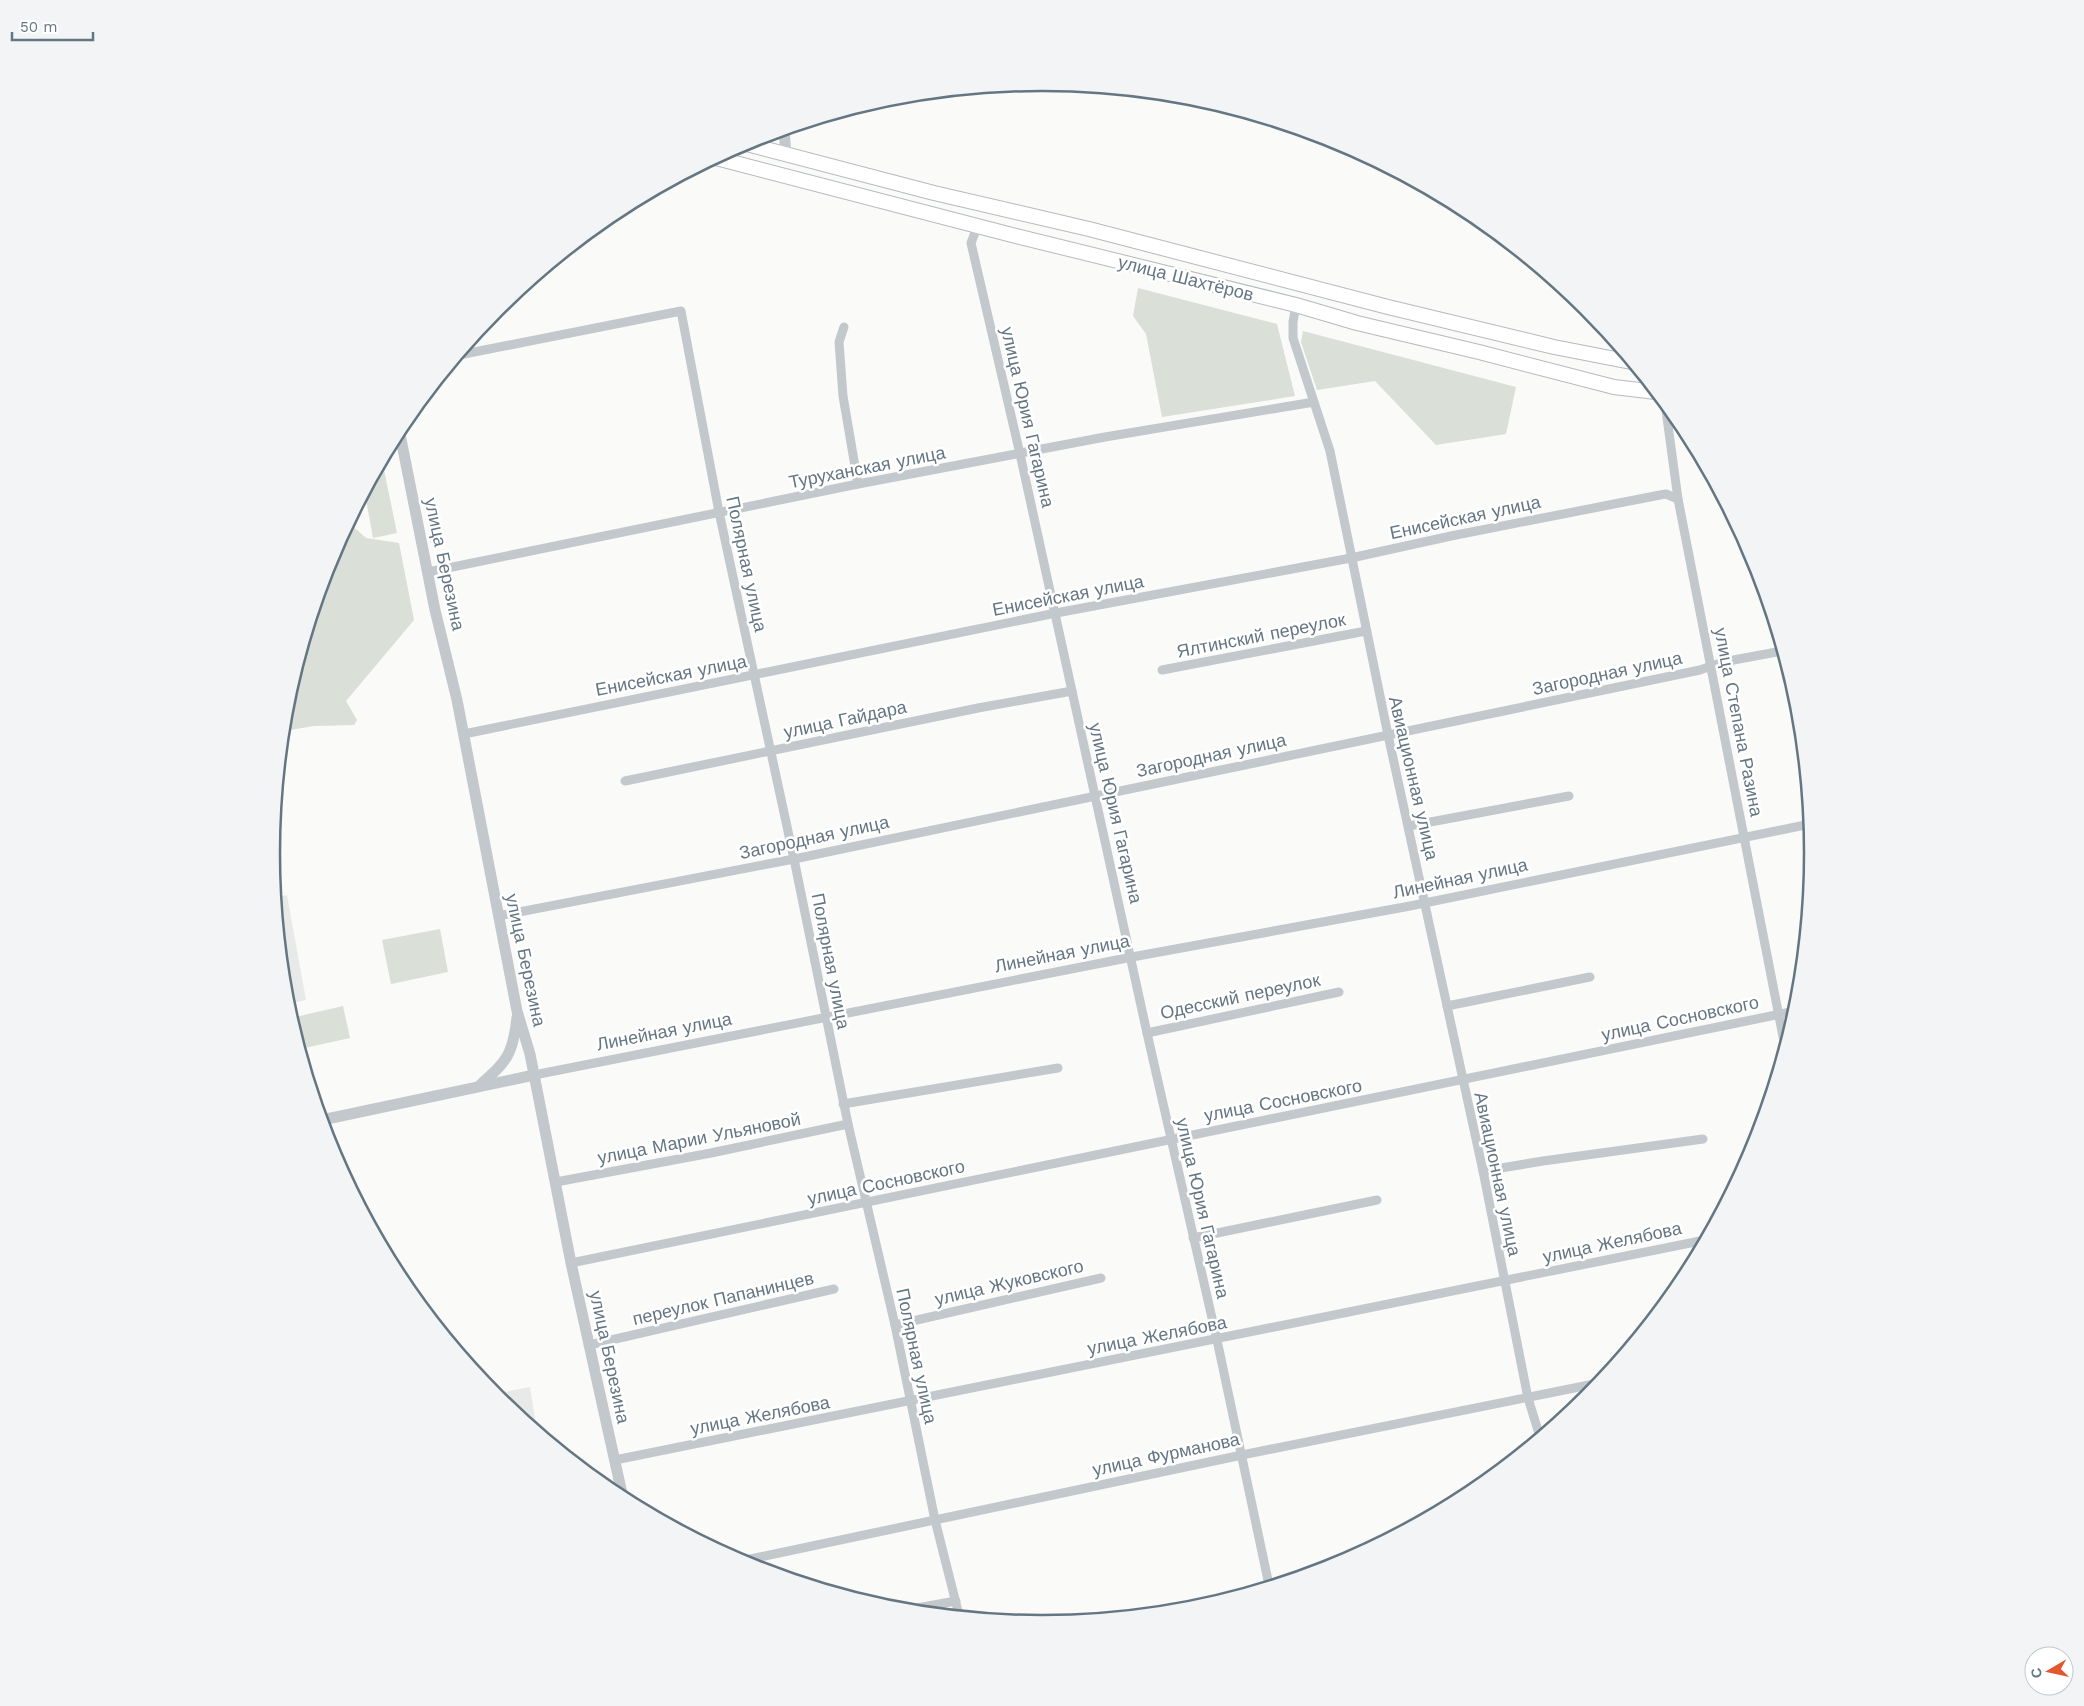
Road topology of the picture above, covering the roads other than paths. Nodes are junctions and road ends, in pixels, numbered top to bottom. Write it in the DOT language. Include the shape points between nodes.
graph roads {
  1 [pos="785,137"];
  2 [pos="757,147"];
  3 [pos="786,154"];
  4 [pos="726,160"];
  5 [pos="978,225"];
  6 [pos="1296,305"];
  7 [pos="844,327"];
  8 [pos="467,353"];
  9 [pos="1623,360"];
  10 [pos="1647,391"];
  11 [pos="1314,402"];
  12 [pos="1667,419"];
  13 [pos="402,442"];
  14 [pos="1020,454"];
  15 [pos="858,484"];
  16 [pos="1678,499"];
  17 [pos="719,512"];
  18 [pos="1351,558"];
  19 [pos="428,572"];
  20 [pos="1056,613"];
  21 [pos="1366,631"];
  22 [pos="1777,652"];
  23 [pos="1712,666"];
  24 [pos="1162,670"];
  25 [pos="754,675"];
  26 [pos="1072,691"];
  27 [pos="464,734"];
  28 [pos="1388,735"];
  29 [pos="770,751"];
  30 [pos="625,781"];
  31 [pos="1095,795"];
  32 [pos="1569,796"];
  33 [pos="1803,825"];
  34 [pos="1409,826"];
  35 [pos="1745,836"];
  36 [pos="794,858"];
  37 [pos="1425,903"];
  38 [pos="498,916"];
  39 [pos="1132,957"];
  40 [pos="1590,977"];
  41 [pos="1340,992"];
  42 [pos="1446,1006"];
  43 [pos="518,1011"];
  44 [pos="1787,1012"];
  45 [pos="1778,1014"];
  46 [pos="826,1016"];
  47 [pos="1147,1033"];
  48 [pos="1782,1034"];
  49 [pos="1058,1068"];
  50 [pos="534,1074"];
  51 [pos="1461,1080"];
  52 [pos="478,1086"];
  53 [pos="843,1104"];
  54 [pos="328,1119"];
  55 [pos="848,1124"];
  56 [pos="1171,1139"];
  57 [pos="1703,1139"];
  58 [pos="1483,1171"];
  59 [pos="556,1182"];
  60 [pos="1377,1200"];
  61 [pos="866,1204"];
  62 [pos="1193,1238"];
  63 [pos="1697,1242"];
  64 [pos="571,1263"];
  65 [pos="1101,1278"];
  66 [pos="1504,1281"];
  67 [pos="834,1289"];
  68 [pos="895,1325"];
  69 [pos="1217,1340"];
  70 [pos="590,1345"];
  71 [pos="1587,1386"];
  72 [pos="1528,1398"];
  73 [pos="911,1402"];
  74 [pos="1538,1431"];
  75 [pos="1242,1455"];
  76 [pos="615,1460"];
  77 [pos="621,1487"];
  78 [pos="935,1520"];
  79 [pos="755,1559"];
  80 [pos="1268,1580"];
  81 [pos="956,1601"];
  82 [pos="929,1606"];
  83 [pos="958,1610"];
  1 -- 3 [label="street"];
  2 -- 3 [label="main road, улица Шахтёров"];
  3 -- 9 [label="main road, улица Шахтёров" via="1398,310"];
  4 -- 5 [label="main road, улица Шахтёров"];
  5 -- 6 [label="main road, улица Шахтёров"];
  5 -- 14 [label="street, улица Юрия Гагарина" via="971,243"];
  6 -- 10 [label="main road, улица Шахтёров" via="1614,387"];
  6 -- 11 [label="street, Авиационная улица" via="1293,338"];
  7 -- 15 [label="street" via="839,342 843,396"];
  8 -- 17 [label="street, Полярная улица" via="681,311"];
  11 -- 14 [label="street, Туруханская улица"];
  11 -- 18 [label="street, Авиационная улица" via="1330,451"];
  12 -- 16 [label="street, улица Степана Разина"];
  13 -- 19 [label="street, улица Березина"];
  14 -- 15 [label="street, Туруханская улица"];
  14 -- 20 [label="street, улица Юрия Гагарина"];
  15 -- 17 [label="street, Туруханская улица"];
  16 -- 18 [label="street, Енисейская улица" via="1660,495"];
  16 -- 23 [label="street, улица Степана Разина"];
  17 -- 19 [label="street, Туруханская улица"];
  17 -- 25 [label="street, Полярная улица"];
  18 -- 20 [label="street, Енисейская улица"];
  18 -- 21 [label="street, Авиационная улица"];
  19 -- 27 [label="street, улица Березина"];
  20 -- 25 [label="street, Енисейская улица"];
  20 -- 26 [label="street, улица Юрия Гагарина"];
  21 -- 24 [label="street, Ялтинский переулок"];
  21 -- 28 [label="street, Авиационная улица"];
  22 -- 23 [label="street, Загородная улица"];
  23 -- 28 [label="street, Загородная улица"];
  23 -- 35 [label="street, улица Степана Разина"];
  25 -- 27 [label="street, Енисейская улица"];
  25 -- 29 [label="street, Полярная улица"];
  26 -- 29 [label="street, улица Гайдара"];
  26 -- 31 [label="street, улица Юрия Гагарина"];
  27 -- 38 [label="street, улица Березина"];
  28 -- 31 [label="street, Загородная улица"];
  28 -- 34 [label="street, Авиационная улица"];
  29 -- 30 [label="street, улица Гайдара"];
  29 -- 36 [label="street, Полярная улица"];
  31 -- 36 [label="street, Загородная улица"];
  31 -- 39 [label="street, улица Юрия Гагарина"];
  32 -- 34 [label="street"];
  33 -- 35 [label="street, Линейная улица"];
  34 -- 37 [label="street, Авиационная улица"];
  35 -- 37 [label="street, Линейная улица"];
  35 -- 45 [label="street, улица Степана Разина"];
  36 -- 38 [label="street, Загородная улица"];
  36 -- 46 [label="street, Полярная улица"];
  37 -- 39 [label="street, Линейная улица"];
  37 -- 42 [label="street, Авиационная улица"];
  38 -- 43 [label="street, улица Березина"];
  39 -- 46 [label="street, Линейная улица"];
  39 -- 47 [label="street, улица Юрия Гагарина"];
  40 -- 42 [label="street"];
  41 -- 47 [label="street, Одесский переулок"];
  42 -- 51 [label="street, Авиационная улица"];
  43 -- 50 [label="street, улица Березина"];
  43 -- 52 [label="street" via="515,1041 508,1057"];
  44 -- 45 [label="street, улица Сосновского"];
  45 -- 48 [label="street, улица Степана Разина"];
  45 -- 51 [label="street, улица Сосновского"];
  46 -- 50 [label="street, Линейная улица"];
  46 -- 53 [label="street, Полярная улица"];
  47 -- 56 [label="street, улица Юрия Гагарина"];
  49 -- 53 [label="street"];
  50 -- 52 [label="street, Линейная улица"];
  50 -- 59 [label="street, улица Березина"];
  51 -- 56 [label="street, улица Сосновского"];
  51 -- 58 [label="street, Авиационная улица"];
  52 -- 54 [label="street, Линейная улица"];
  53 -- 55 [label="street, Полярная улица"];
  55 -- 59 [label="street, улица Марии Ульяновой"];
  55 -- 61 [label="street, Полярная улица"];
  56 -- 61 [label="street, улица Сосновского"];
  56 -- 62 [label="street, улица Юрия Гагарина"];
  57 -- 58 [label="street"];
  58 -- 66 [label="street, Авиационная улица"];
  59 -- 64 [label="street, улица Березина"];
  60 -- 62 [label="street"];
  61 -- 64 [label="street, улица Сосновского"];
  61 -- 68 [label="street, Полярная улица"];
  62 -- 69 [label="street, улица Юрия Гагарина"];
  63 -- 66 [label="street, улица Желябова"];
  64 -- 70 [label="street, улица Березина"];
  65 -- 68 [label="street, улица Жуковского"];
  66 -- 69 [label="street, улица Желябова"];
  66 -- 72 [label="street, Авиационная улица"];
  67 -- 70 [label="street, переулок Папанинцев"];
  68 -- 73 [label="street, Полярная улица"];
  69 -- 73 [label="street, улица Желябова"];
  69 -- 75 [label="street, улица Юрия Гагарина"];
  70 -- 76 [label="street, улица Березина"];
  71 -- 72 [label="street, улица Фурманова"];
  72 -- 74 [label="street, Авиационная улица"];
  72 -- 75 [label="street, улица Фурманова"];
  73 -- 76 [label="street, улица Желябова"];
  73 -- 78 [label="street, Полярная улица"];
  75 -- 78 [label="street, улица Фурманова"];
  75 -- 80 [label="street, улица Юрия Гагарина"];
  76 -- 77 [label="street, улица Березина"];
  78 -- 79 [label="street, улица Фурманова"];
  78 -- 81 [label="street, Полярная улица"];
  81 -- 82 [label="street"];
  81 -- 83 [label="street, Полярная улица"];
}
